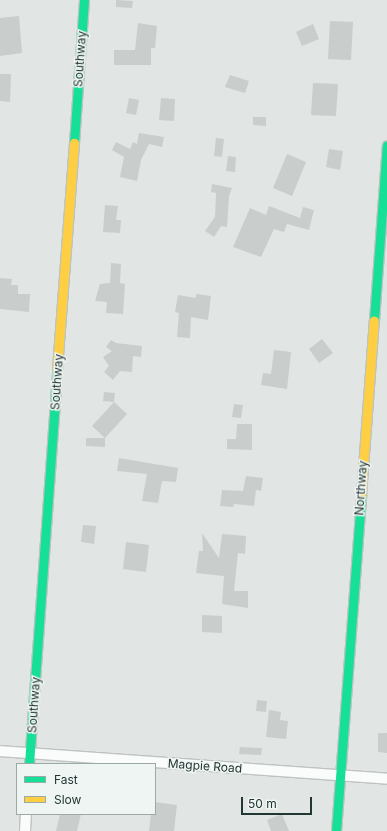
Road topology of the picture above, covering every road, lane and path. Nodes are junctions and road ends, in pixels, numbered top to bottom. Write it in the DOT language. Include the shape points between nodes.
graph roads {
  1 [pos="84,0"];
  2 [pos="387,145"];
  3 [pos="0,751"];
  4 [pos="30,753"];
  5 [pos="29,763"];
  6 [pos="340,776"];
  7 [pos="387,779"];
  8 [pos="26,815"];
  9 [pos="24,831"];
  10 [pos="336,831"];
  1 -- 4 [label="street, Southway"];
  2 -- 6 [label="street, Northway"];
  3 -- 4 [label="street, Magpie Road"];
  4 -- 5 [label="street, Southway"];
  4 -- 6 [label="street, Magpie Road"];
  6 -- 7 [label="street, Magpie Road"];
  6 -- 10 [label="street, Northway"];
  8 -- 9 [label="street"];
}
